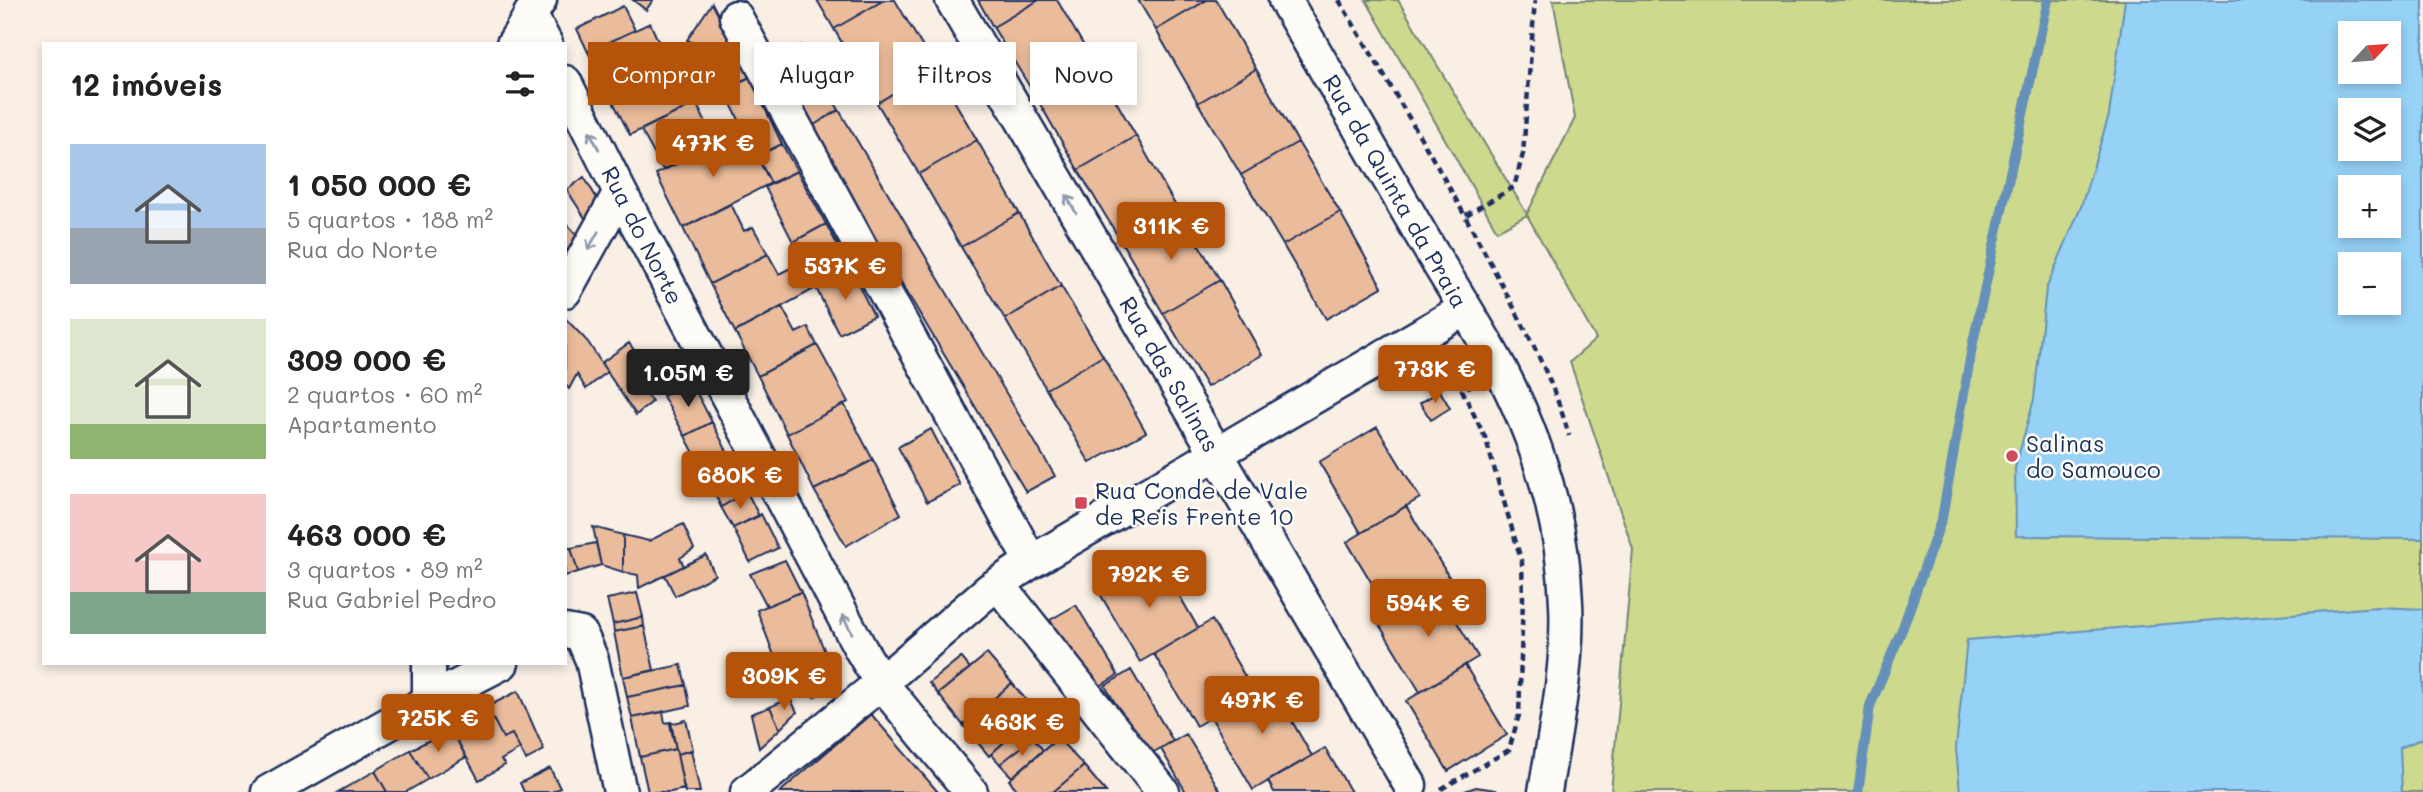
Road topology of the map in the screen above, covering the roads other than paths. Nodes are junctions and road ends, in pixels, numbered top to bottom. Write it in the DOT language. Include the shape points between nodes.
graph roads {
  1 [pos="952,0"];
  2 [pos="1285,0"];
  3 [pos="535,7"];
  4 [pos="736,17"];
  5 [pos="514,42"];
  6 [pos="545,42"];
  7 [pos="567,86"];
  8 [pos="620,192"];
  9 [pos="567,287"];
  10 [pos="1465,309"];
  11 [pos="1216,454"];
  12 [pos="1031,562"];
  13 [pos="998,584"];
  14 [pos="567,631"];
  15 [pos="429,665"];
  16 [pos="498,665"];
  17 [pos="881,683"];
  18 [pos="429,701"];
  19 [pos="1423,789"];
  20 [pos="268,792"];
  21 [pos="620,792"];
  22 [pos="747,792"];
  23 [pos="971,792"];
  24 [pos="1163,792"];
  25 [pos="1545,792"];
  11 -- 1 [label="street, Rua das Salinas, one-way"];
  2 -- 10 [label="street, Rua da Quinta da Praia"];
  3 -- 5 [label="street"];
  3 -- 6 [label="street"];
  4 -- 12 [label="street"];
  8 -- 7 [label="street, Rua do Norte, one-way"];
  8 -- 9 [label="street, one-way"];
  17 -- 8 [label="street, Rua do Norte, one-way"];
  10 -- 11 [label="street"];
  10 -- 25 [label="street, Rua da Quinta da Praia" via="1501,370 1532,439 1555,516 1566,603 1566,647"];
  11 -- 12 [label="street"];
  11 -- 19 [label="street, Rua das Salinas"];
  12 -- 13 [label="street"];
  13 -- 17 [label="street"];
  13 -- 24 [label="street"];
  14 -- 21 [label="street" via="581,634 593,660"];
  15 -- 18 [label="street"];
  16 -- 18 [label="street"];
  17 -- 22 [label="street"];
  17 -- 23 [label="street, Rua do Norte"];
  18 -- 20 [label="street"];
}
